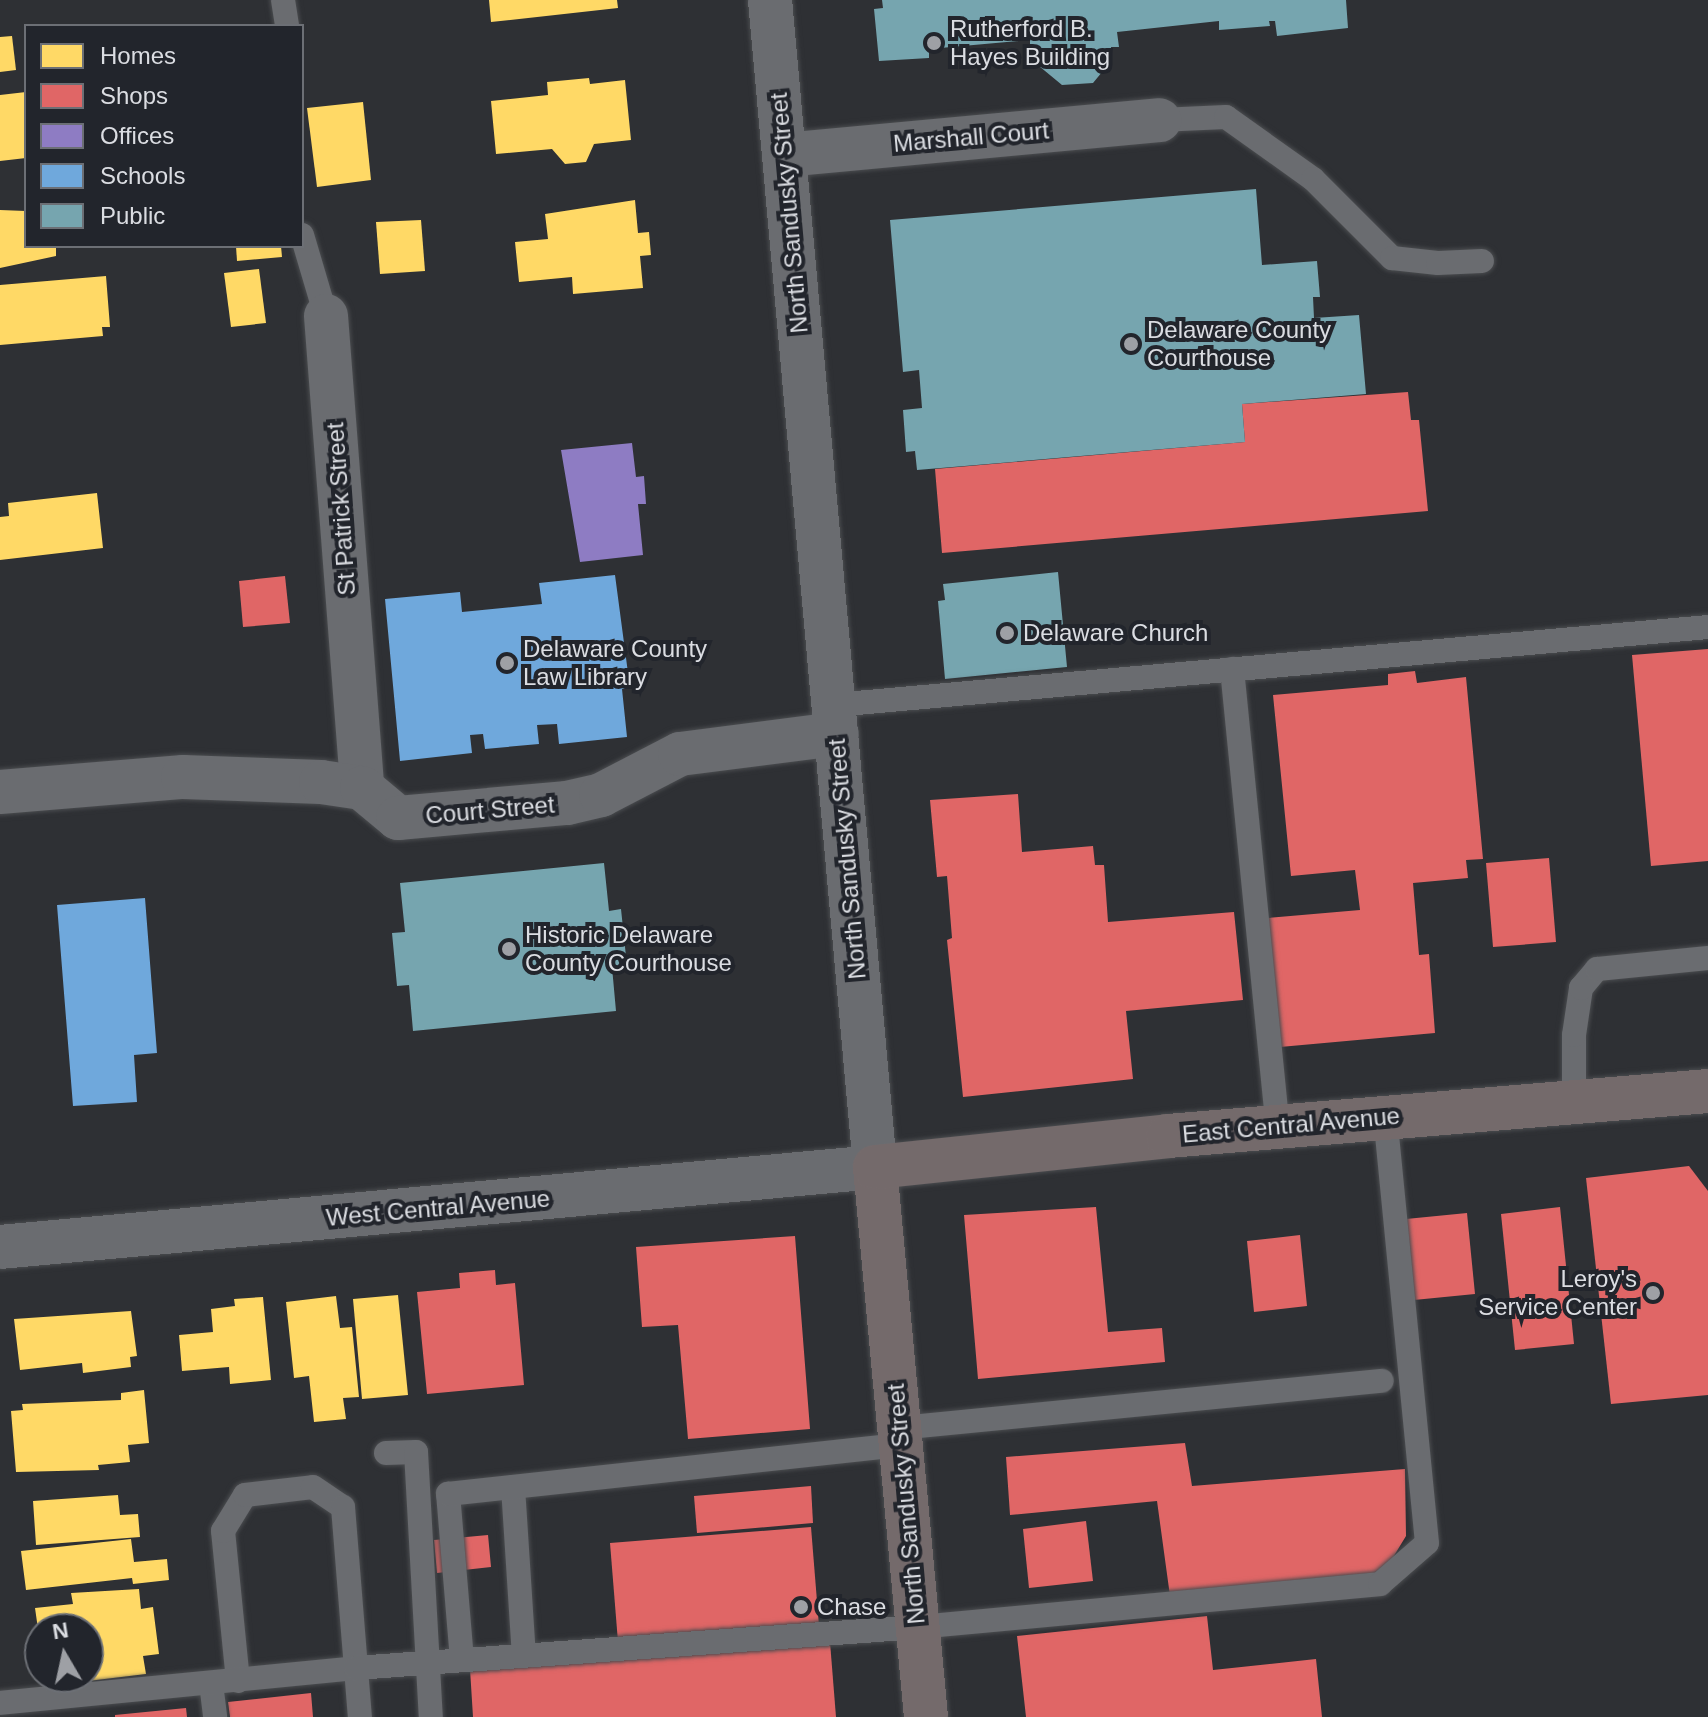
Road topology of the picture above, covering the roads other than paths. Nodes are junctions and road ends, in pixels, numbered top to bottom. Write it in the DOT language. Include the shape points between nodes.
graph roads {
  1 [pos="283,0"];
  2 [pos="770,0"];
  3 [pos="287,24"];
  4 [pos="1159,120"];
  5 [pos="784,155"];
  6 [pos="304,242"];
  7 [pos="1482,261"];
  8 [pos="326,316"];
  9 [pos="1708,627"];
  10 [pos="1232,669"];
  11 [pos="835,720"];
  12 [pos="362,788"];
  13 [pos="0,792"];
  14 [pos="1708,958"];
  15 [pos="1708,1091"];
  16 [pos="1574,1102"];
  17 [pos="1385,1118"];
  18 [pos="1278,1127"];
  19 [pos="875,1167"];
  20 [pos="0,1247"];
  21 [pos="1382,1381"];
  22 [pos="900,1437"];
  23 [pos="386,1453"];
  24 [pos="513,1487"];
  25 [pos="918,1627"];
  26 [pos="524,1655"];
  27 [pos="462,1660"];
  28 [pos="429,1663"];
  29 [pos="356,1668"];
  30 [pos="238,1681"];
  31 [pos="211,1683"];
  32 [pos="0,1703"];
  33 [pos="215,1717"];
  34 [pos="360,1717"];
  35 [pos="431,1717"];
  36 [pos="926,1717"];
  1 -- 3 [label="lane"];
  2 -- 5 [label="street, North Sandusky Street"];
  4 -- 5 [label="street, Marshall Court"];
  4 -- 7 [label="lane" via="1226,117 1313,179 1392,258"];
  5 -- 11 [label="street, North Sandusky Street"];
  6 -- 8 [label="lane, St Patrick Street"];
  8 -- 12 [label="street, St Patrick Street"];
  9 -- 10 [label="lane"];
  10 -- 11 [label="lane"];
  10 -- 18 [label="lane"];
  11 -- 12 [label="street, Court Street" via="680,754 601,795 567,803 398,818"];
  11 -- 19 [label="street, North Sandusky Street"];
  12 -- 13 [label="street" via="183,777"];
  14 -- 16 [label="lane" via="1597,969 1581,988 1574,1035"];
  15 -- 16 [label="highway, East Central Avenue"];
  16 -- 17 [label="highway, East Central Avenue"];
  17 -- 18 [label="highway, East Central Avenue"];
  17 -- 25 [label="lane" via="1427,1543 1380,1584"];
  18 -- 19 [label="highway, East Central Avenue"];
  19 -- 20 [label="street, West Central Avenue"];
  19 -- 22 [label="highway, North Sandusky Street"];
  21 -- 22 [label="lane"];
  22 -- 24 [label="lane"];
  22 -- 25 [label="highway, North Sandusky Street"];
  23 -- 28 [label="lane" via="416,1452"];
  24 -- 26 [label="lane"];
  24 -- 27 [label="lane" via="448,1494"];
  25 -- 26 [label="lane"];
  25 -- 36 [label="highway, North Sandusky Street"];
  26 -- 27 [label="lane"];
  27 -- 28 [label="lane"];
  28 -- 29 [label="lane"];
  28 -- 35 [label="lane"];
  29 -- 30 [label="lane"];
  29 -- 30 [label="lane" via="343,1507 313,1487 245,1495 223,1531"];
  29 -- 34 [label="lane"];
  30 -- 31 [label="lane"];
  31 -- 32 [label="lane"];
  31 -- 33 [label="lane"];
}
